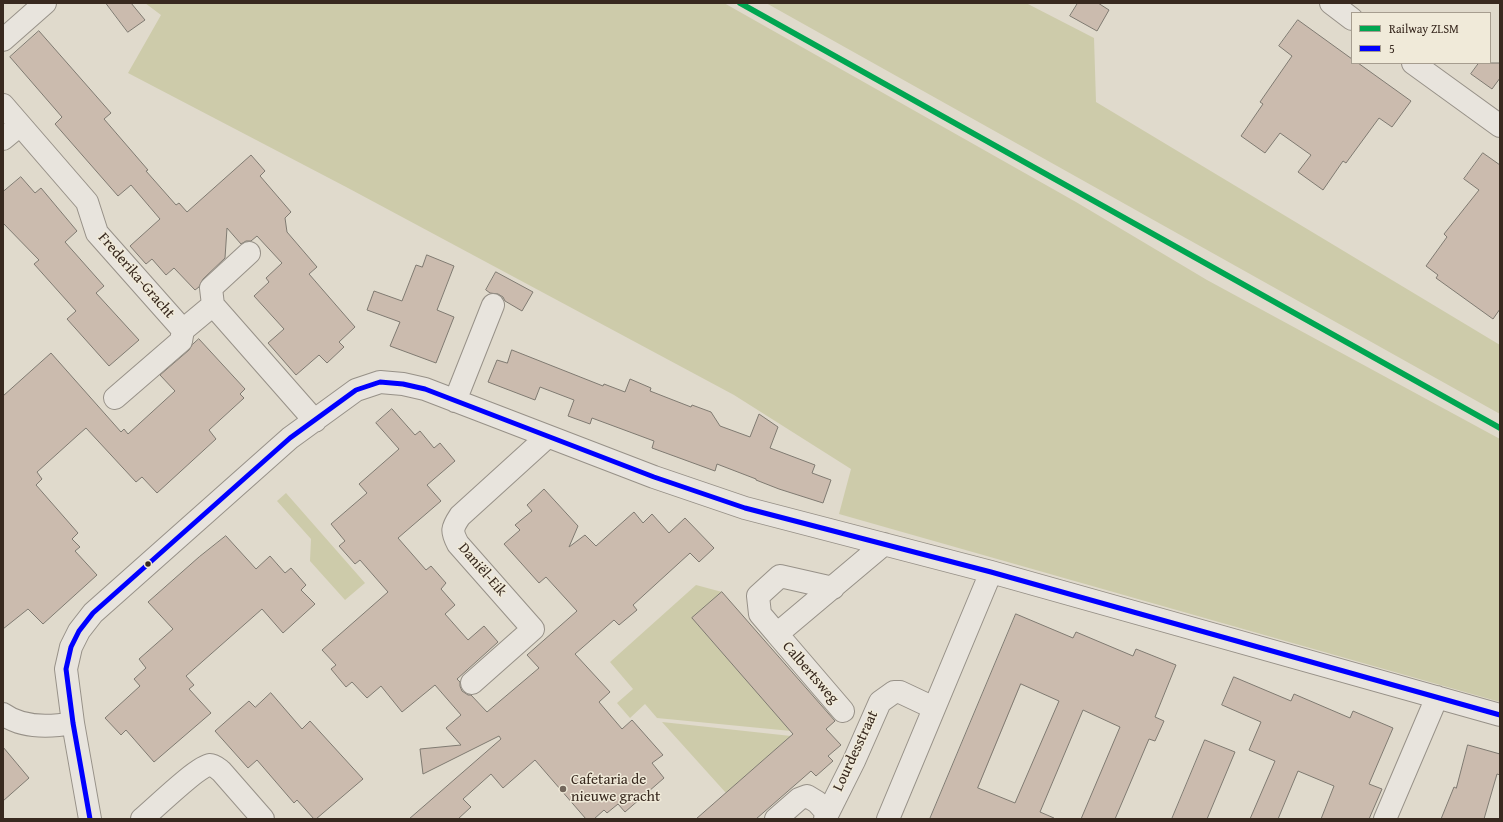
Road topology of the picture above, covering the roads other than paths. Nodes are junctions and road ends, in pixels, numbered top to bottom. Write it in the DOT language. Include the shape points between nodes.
graph roads {
  1 [pos="45,3"];
  2 [pos="1331,3"];
  3 [pos="1351,17"];
  4 [pos="3,40"];
  5 [pos="1414,64"];
  6 [pos="3,105"];
  7 [pos="20,125"];
  8 [pos="1500,126"];
  9 [pos="3,139"];
  10 [pos="249,253"];
  11 [pos="214,305"];
  12 [pos="493,305"];
  13 [pos="183,330"];
  14 [pos="115,398"];
  15 [pos="455,401"];
  16 [pos="315,421"];
  17 [pos="547,437"];
  18 [pos="884,544"];
  19 [pos="991,572"];
  20 [pos="833,588"];
  21 [pos="776,634"];
  22 [pos="472,683"];
  23 [pos="1437,697"];
  24 [pos="934,708"];
  25 [pos="843,711"];
  26 [pos="3,714"];
  27 [pos="1500,715"];
  28 [pos="73,723"];
  29 [pos="826,816"];
  30 [pos="90,819"];
  31 [pos="142,819"];
  32 [pos="263,819"];
  33 [pos="776,819"];
  34 [pos="888,819"];
  35 [pos="1385,819"];
  1 -- 4 [label="street"];
  2 -- 3 [label="street"];
  5 -- 8 [label="street"];
  6 -- 7 [label="street, Frederika-Gracht"];
  7 -- 9 [label="street"];
  7 -- 13 [label="street, Frederika-Gracht" via="87,202 97,233"];
  10 -- 11 [label="street" via="211,288"];
  11 -- 13 [label="street, Frederika-Gracht"];
  11 -- 16 [label="street"];
  12 -- 15 [label="street"];
  13 -- 14 [label="street, Frederika-Gracht" via="182,341"];
  15 -- 16 [label="street" via="425,389 380,382 356,390"];
  15 -- 17 [label="street"];
  16 -- 28 [label="street" via="290,438 93,613 79,631 71,648 66,669"];
  17 -- 18 [label="street" via="745,508"];
  17 -- 22 [label="street, Daniël-Eik" via="460,516 454,526 453,534 458,544 533,629"];
  18 -- 19 [label="street"];
  18 -- 20 [label="street, Calbertsweg"];
  19 -- 23 [label="street"];
  19 -- 24 [label="street"];
  20 -- 21 [label="street, Calbertsweg"];
  20 -- 21 [label="street, Calbertsweg" via="780,576 758,596 760,614"];
  21 -- 25 [label="street, Calbertsweg"];
  23 -- 27 [label="street"];
  23 -- 35 [label="street"];
  24 -- 29 [label="street, Lourdesstraat" via="900,692 894,692 880,702"];
  24 -- 34 [label="street"];
  26 -- 28 [label="street" via="10,719 26,723 57,726"];
  28 -- 30 [label="street"];
  29 -- 33 [label="street, Lourdesstraat" via="817,802 807,796 799,799"];
  31 -- 32 [label="street" via="198,770 210,765 221,771"];
}
